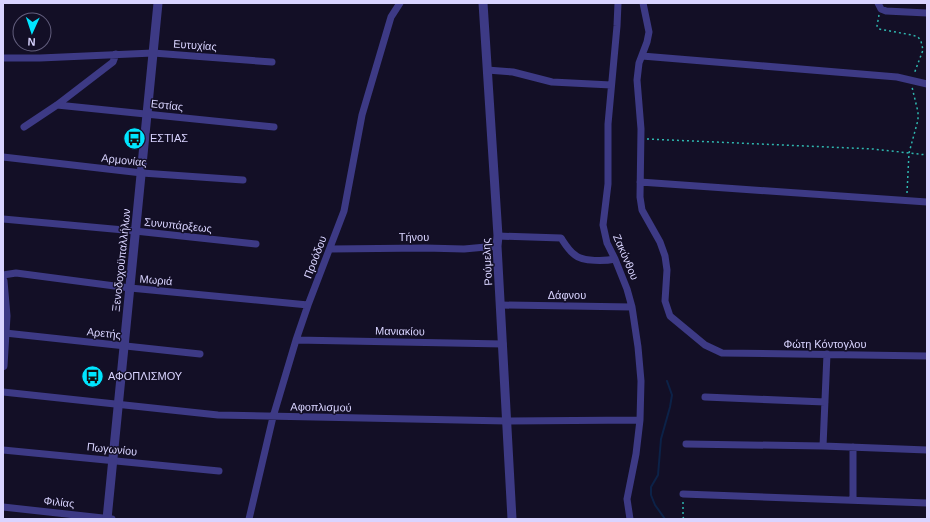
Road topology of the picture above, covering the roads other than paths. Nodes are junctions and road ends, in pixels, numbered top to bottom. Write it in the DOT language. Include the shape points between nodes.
graph roads {
  1 [pos="158,3"];
  2 [pos="400,3"];
  3 [pos="483,3"];
  4 [pos="618,3"];
  5 [pos="644,3"];
  6 [pos="882,8"];
  7 [pos="927,13"];
  8 [pos="153,53"];
  9 [pos="116,54"];
  10 [pos="642,56"];
  11 [pos="3,58"];
  12 [pos="272,62"];
  13 [pos="487,70"];
  14 [pos="927,84"];
  15 [pos="611,85"];
  16 [pos="57,105"];
  17 [pos="147,114"];
  18 [pos="24,127"];
  19 [pos="274,127"];
  20 [pos="3,157"];
  21 [pos="142,173"];
  22 [pos="242,180"];
  23 [pos="640,182"];
  24 [pos="927,202"];
  25 [pos="3,219"];
  26 [pos="135,231"];
  27 [pos="498,236"];
  28 [pos="256,244"];
  29 [pos="497,246"];
  30 [pos="331,249"];
  31 [pos="615,258"];
  32 [pos="3,275"];
  33 [pos="3,281"];
  34 [pos="130,288"];
  35 [pos="308,305"];
  36 [pos="501,305"];
  37 [pos="632,306"];
  38 [pos="5,333"];
  39 [pos="296,340"];
  40 [pos="502,344"];
  41 [pos="124,347"];
  42 [pos="200,354"];
  43 [pos="827,354"];
  44 [pos="927,356"];
  45 [pos="3,366"];
  46 [pos="3,392"];
  47 [pos="705,398"];
  48 [pos="825,402"];
  49 [pos="118,403"];
  50 [pos="273,417"];
  51 [pos="640,420"];
  52 [pos="507,421"];
  53 [pos="686,444"];
  54 [pos="823,446"];
  55 [pos="853,447"];
  56 [pos="3,450"];
  57 [pos="927,450"];
  58 [pos="113,460"];
  59 [pos="219,471"];
  60 [pos="683,494"];
  61 [pos="853,500"];
  62 [pos="927,503"];
  63 [pos="3,507"];
  64 [pos="108,519"];
  65 [pos="249,519"];
  66 [pos="512,519"];
  67 [pos="630,519"];
  1 -- 8 [label="street, Ξενοδοχοϋπαλλήλων"];
  2 -- 30 [label="street, Προόδου" via="390,17 362,115 344,211"];
  3 -- 13 [label="street, Ρούμελης"];
  4 -- 15 [label="street, Ζακύνθου"];
  5 -- 10 [label="street" via="649,32"];
  6 -- 7 [label="street"];
  8 -- 9 [label="street, Ευτυχίας"];
  8 -- 12 [label="street, Ευτυχίας"];
  8 -- 17 [label="street, Ξενοδοχοϋπαλλήλων"];
  9 -- 11 [label="street, Ευτυχίας"];
  9 -- 16 [label="street" via="113,62"];
  10 -- 14 [label="street" via="897,77"];
  10 -- 23 [label="street" via="637,80 641,139"];
  13 -- 15 [label="street" via="513,72 552,82"];
  13 -- 27 [label="street, Ρούμελης"];
  15 -- 31 [label="street, Ζακύνθου" via="607,137 608,184 603,225 606,243"];
  16 -- 17 [label="street, Εστίας"];
  16 -- 18 [label="street"];
  17 -- 19 [label="street, Εστίας"];
  17 -- 21 [label="street, Ξενοδοχοϋπαλλήλων"];
  20 -- 21 [label="street, Αρμονίας"];
  21 -- 22 [label="street, Αρμονίας"];
  21 -- 26 [label="street, Ξενοδοχοϋπαλλήλων"];
  23 -- 24 [label="street"];
  23 -- 43 [label="street, Φώτη Κόντογλου" via="642,210 665,256 665,301 673,319 698,340 722,353"];
  25 -- 26 [label="street, Συνυπάρξεως"];
  26 -- 28 [label="street, Συνυπάρξεως"];
  26 -- 34 [label="street, Ξενοδοχοϋπαλλήλων"];
  27 -- 29 [label="street, Ρούμελης"];
  27 -- 31 [label="street" via="561,238 576,257 594,260"];
  29 -- 30 [label="street, Τήνου" via="464,249"];
  29 -- 36 [label="street, Ρούμελης"];
  30 -- 35 [label="street, Προόδου"];
  31 -- 37 [label="street, Ζακύνθου"];
  32 -- 34 [label="street, Μωριά" via="16,273"];
  33 -- 38 [label="street"];
  34 -- 35 [label="street, Μωριά"];
  34 -- 41 [label="street, Ξενοδοχοϋπαλλήλων"];
  35 -- 39 [label="street, Προόδου"];
  36 -- 37 [label="street, Δάφνου"];
  36 -- 40 [label="street, Ρούμελης"];
  37 -- 51 [label="street, Ζακύνθου" via="641,381"];
  38 -- 41 [label="street, Αρετής"];
  38 -- 45 [label="street"];
  39 -- 40 [label="street, Μανιακίου"];
  39 -- 50 [label="street, Προόδου"];
  40 -- 52 [label="street, Ρούμελης"];
  41 -- 42 [label="street, Αρετής"];
  41 -- 49 [label="street, Ξενοδοχοϋπαλλήλων"];
  43 -- 44 [label="street, Φώτη Κόντογλου"];
  43 -- 48 [label="street"];
  46 -- 49 [label="street, Αφοπλισμού"];
  47 -- 48 [label="street"];
  48 -- 54 [label="street"];
  49 -- 50 [label="street, Αφοπλισμού" via="218,415"];
  49 -- 58 [label="street, Ξενοδοχοϋπαλλήλων"];
  50 -- 52 [label="street, Αφοπλισμού"];
  50 -- 65 [label="street, Προόδου"];
  51 -- 52 [label="street, Αφοπλισμού"];
  51 -- 67 [label="street, Ζακύνθου" via="627,499"];
  52 -- 66 [label="street, Ρούμελης"];
  53 -- 54 [label="street"];
  54 -- 55 [label="street"];
  55 -- 57 [label="street"];
  55 -- 61 [label="street"];
  56 -- 58 [label="street, Πωγωνίου"];
  58 -- 59 [label="street, Πωγωνίου"];
  58 -- 64 [label="street, Ξενοδοχοϋπαλλήλων"];
  60 -- 61 [label="street"];
  61 -- 62 [label="street"];
  63 -- 64 [label="street, Φιλίας"];
}
